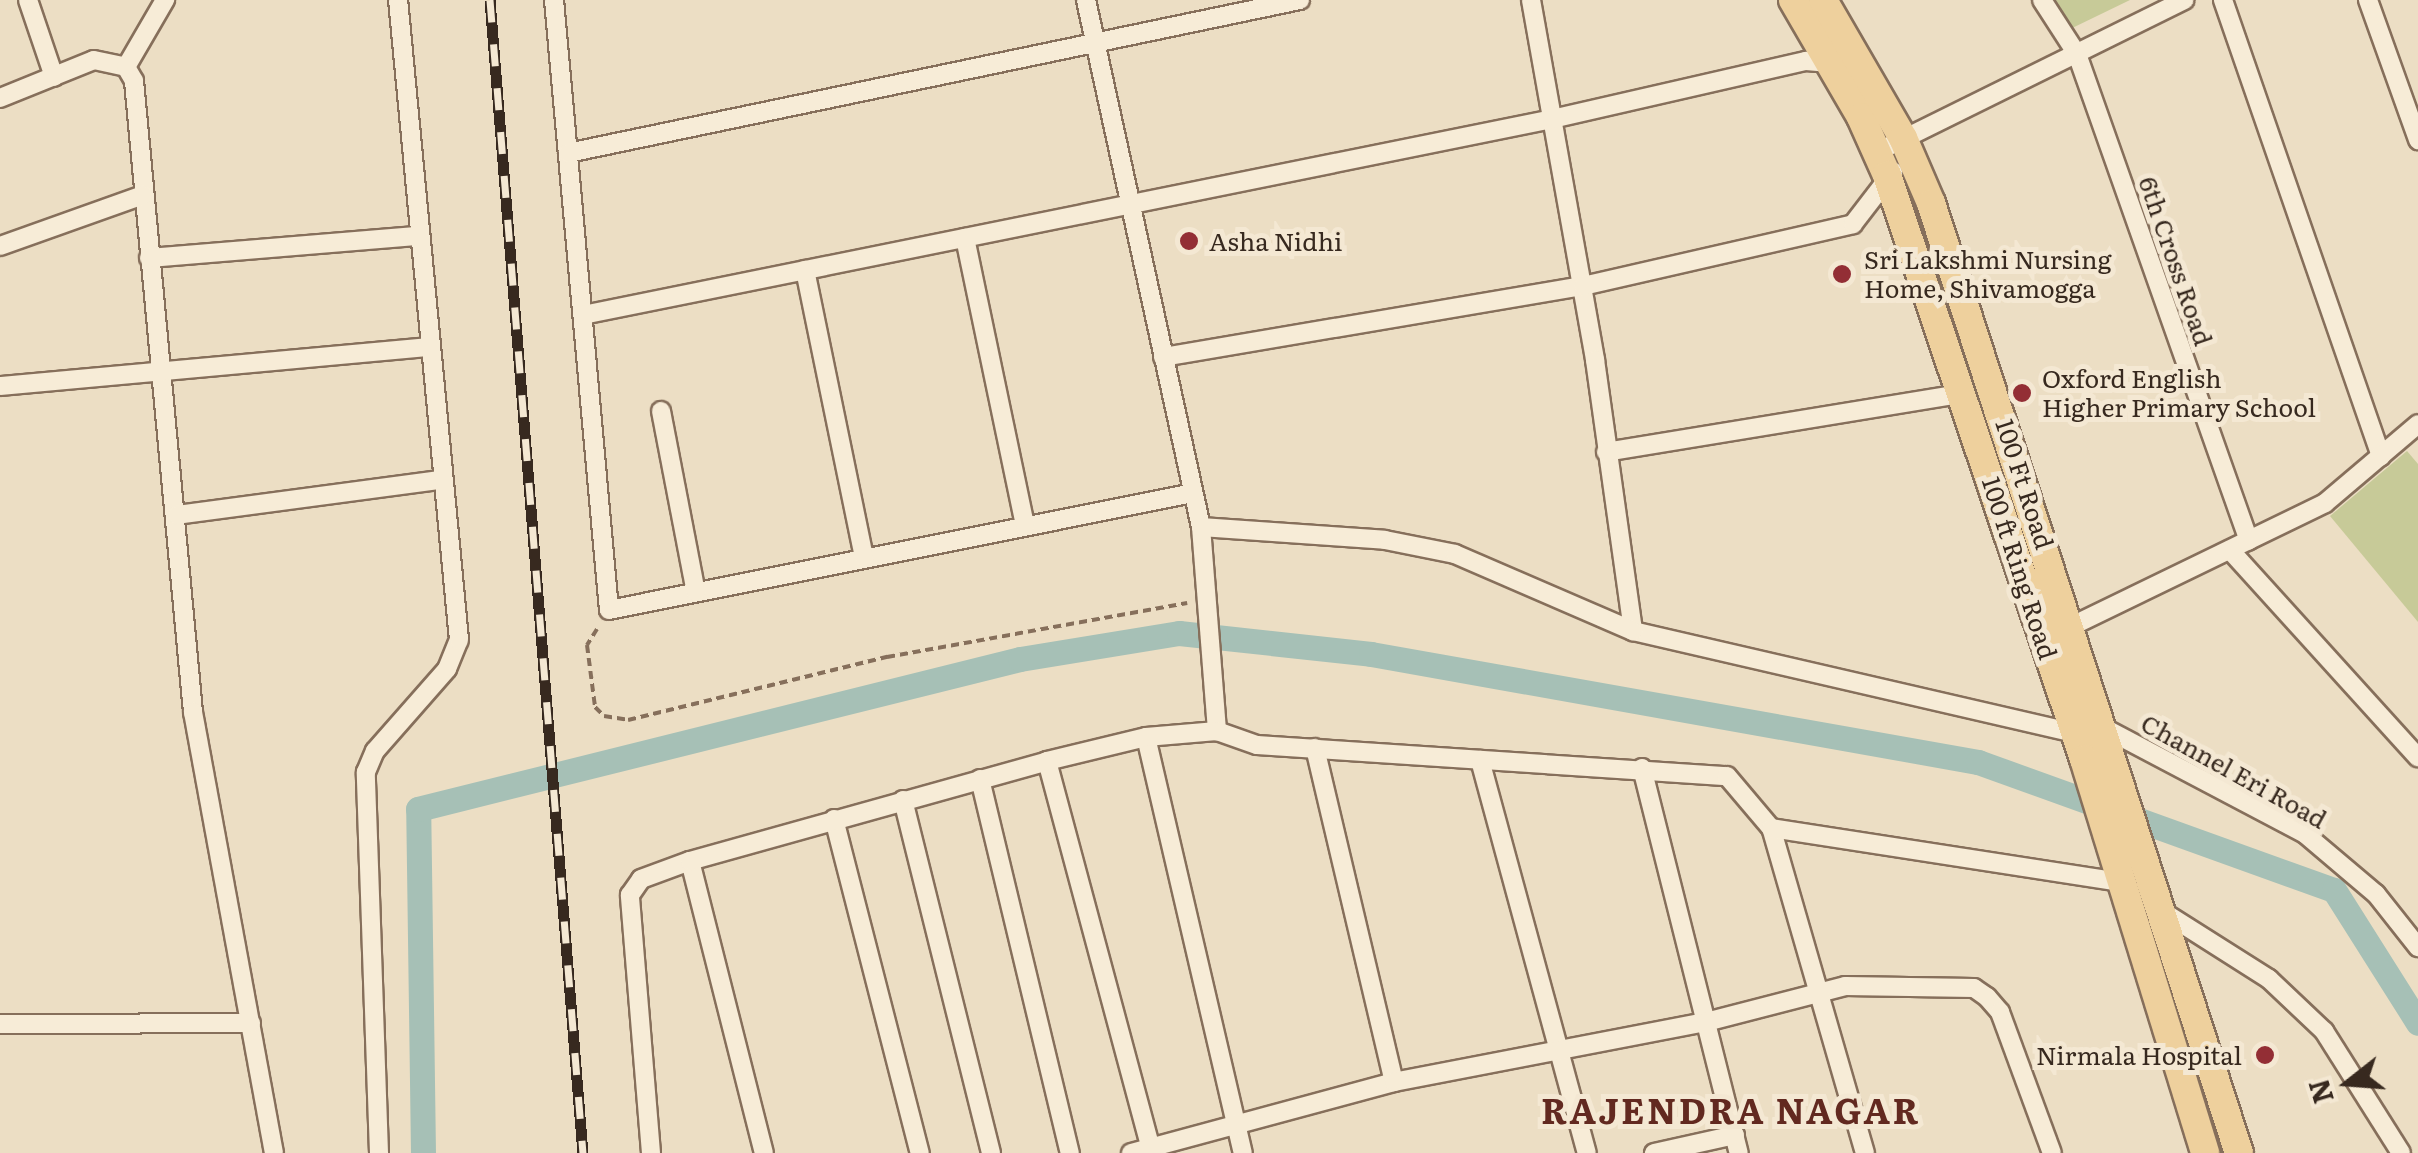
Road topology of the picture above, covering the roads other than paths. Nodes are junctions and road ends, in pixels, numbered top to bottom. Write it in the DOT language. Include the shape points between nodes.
graph roads {
  1 [pos="28,0"];
  2 [pos="165,0"];
  3 [pos="398,0"];
  4 [pos="554,0"];
  5 [pos="1086,0"];
  6 [pos="1300,0"];
  7 [pos="1530,0"];
  8 [pos="1793,0"];
  9 [pos="1822,0"];
  10 [pos="2042,0"];
  11 [pos="2186,0"];
  12 [pos="2223,0"];
  13 [pos="2368,0"];
  14 [pos="1095,42"];
  15 [pos="2076,54"];
  16 [pos="1830,64"];
  17 [pos="126,67"];
  18 [pos="54,77"];
  19 [pos="0,98"];
  20 [pos="1552,119"];
  21 [pos="2418,140"];
  22 [pos="1908,149"];
  23 [pos="568,153"];
  24 [pos="1882,163"];
  25 [pos="144,195"];
  26 [pos="1130,204"];
  27 [pos="418,236"];
  28 [pos="965,238"];
  29 [pos="0,246"];
  30 [pos="148,258"];
  31 [pos="805,270"];
  32 [pos="1582,286"];
  33 [pos="583,315"];
  34 [pos="429,347"];
  35 [pos="1164,357"];
  36 [pos="158,373"];
  37 [pos="0,386"];
  38 [pos="1962,394"];
  39 [pos="661,412"];
  40 [pos="2414,435"];
  41 [pos="1606,452"];
  42 [pos="2380,456"];
  43 [pos="441,480"];
  44 [pos="1193,493"];
  45 [pos="177,515"];
  46 [pos="1024,526"];
  47 [pos="1201,527"];
  48 [pos="2249,540"];
  49 [pos="2230,550"];
  50 [pos="864,558"];
  51 [pos="696,592"];
  52 [pos="2072,626"];
  53 [pos="1633,631"];
  54 [pos="2106,729"];
  55 [pos="1217,731"];
  56 [pos="1146,737"];
  57 [pos="2079,746"];
  58 [pos="1315,748"];
  59 [pos="2418,757"];
  60 [pos="1480,760"];
  61 [pos="1047,761"];
  62 [pos="1642,768"];
  63 [pos="980,779"];
  64 [pos="903,800"];
  65 [pos="834,820"];
  66 [pos="1772,828"];
  67 [pos="690,860"];
  68 [pos="2117,873"];
  69 [pos="2154,876"];
  70 [pos="2165,913"];
  71 [pos="2418,947"];
  72 [pos="1820,992"];
  73 [pos="1706,1022"];
  74 [pos="251,1023"];
  75 [pos="0,1024"];
  76 [pos="1562,1049"];
  77 [pos="1394,1082"];
  78 [pos="1236,1120"];
  79 [pos="1737,1144"];
  80 [pos="1151,1148"];
  81 [pos="274,1153"];
  82 [pos="379,1153"];
  83 [pos="651,1153"];
  84 [pos="764,1153"];
  85 [pos="920,1153"];
  86 [pos="991,1153"];
  87 [pos="1070,1153"];
  88 [pos="1131,1153"];
  89 [pos="1243,1153"];
  90 [pos="1587,1153"];
  91 [pos="1654,1153"];
  92 [pos="1865,1153"];
  93 [pos="2052,1153"];
  94 [pos="2206,1153"];
  95 [pos="2239,1153"];
  96 [pos="2401,1153"];
  1 -- 18 [label="street"];
  2 -- 17 [label="street"];
  3 -- 27 [label="street"];
  4 -- 23 [label="street"];
  5 -- 14 [label="street"];
  6 -- 14 [label="street"];
  7 -- 20 [label="street"];
  8 -- 16 [label="main road, 100 ft Ring Road"];
  9 -- 22 [label="main road, 100 Ft Road"];
  10 -- 15 [label="street, 6th Cross Road"];
  11 -- 15 [label="street"];
  12 -- 42 [label="street"];
  13 -- 21 [label="street"];
  14 -- 23 [label="street"];
  14 -- 26 [label="street"];
  15 -- 22 [label="street"];
  15 -- 48 [label="street, 6th Cross Road"];
  16 -- 20 [label="street" via="1806,62"];
  16 -- 24 [label="main road, 100 ft Ring Road"];
  17 -- 18 [label="street" via="94,60"];
  17 -- 25 [label="street" via="134,81"];
  18 -- 19 [label="street"];
  20 -- 26 [label="street"];
  20 -- 32 [label="street"];
  22 -- 24 [label="street"];
  22 -- 52 [label="main road, 100 Ft Road"];
  23 -- 33 [label="street"];
  24 -- 32 [label="street" via="1853,224"];
  24 -- 38 [label="main road, 100 ft Ring Road"];
  25 -- 29 [label="street"];
  25 -- 30 [label="street"];
  26 -- 28 [label="street"];
  26 -- 35 [label="street"];
  27 -- 30 [label="street"];
  27 -- 34 [label="street"];
  28 -- 31 [label="street"];
  28 -- 46 [label="street"];
  30 -- 36 [label="street"];
  31 -- 33 [label="street"];
  31 -- 50 [label="street"];
  32 -- 35 [label="street"];
  32 -- 41 [label="street"];
  33 -- 51 [label="street" via="609,610"];
  34 -- 36 [label="street"];
  34 -- 43 [label="street"];
  35 -- 44 [label="street"];
  36 -- 37 [label="street"];
  36 -- 45 [label="street"];
  38 -- 41 [label="street"];
  38 -- 57 [label="main road, 100 ft Ring Road"];
  39 -- 51 [label="street"];
  40 -- 42 [label="street"];
  41 -- 53 [label="street"];
  42 -- 48 [label="street" via="2325,504"];
  43 -- 45 [label="street"];
  43 -- 82 [label="street" via="458,640 454,657 375,750 366,772"];
  44 -- 46 [label="street"];
  44 -- 47 [label="street"];
  45 -- 74 [label="street" via="193,712"];
  46 -- 50 [label="street"];
  47 -- 53 [label="street" via="1384,540 1455,554"];
  47 -- 55 [label="street"];
  48 -- 49 [label="street"];
  49 -- 52 [label="street"];
  49 -- 59 [label="street"];
  50 -- 51 [label="street"];
  52 -- 54 [label="main road, 100 Ft Road"];
  53 -- 57 [label="street"];
  54 -- 57 [label="street"];
  54 -- 69 [label="main road, 100 Ft Road"];
  54 -- 71 [label="street, Channel Eri Road" via="2305,834 2376,894"];
  55 -- 56 [label="street"];
  55 -- 58 [label="street" via="1257,745"];
  56 -- 61 [label="street"];
  56 -- 78 [label="street"];
  57 -- 68 [label="main road, 100 ft Ring Road"];
  58 -- 60 [label="street"];
  58 -- 77 [label="street"];
  60 -- 62 [label="street"];
  60 -- 76 [label="street"];
  61 -- 63 [label="street"];
  61 -- 80 [label="street"];
  62 -- 66 [label="street" via="1727,776"];
  62 -- 73 [label="street"];
  63 -- 64 [label="street"];
  63 -- 87 [label="street"];
  64 -- 65 [label="street"];
  64 -- 86 [label="street"];
  65 -- 67 [label="street"];
  65 -- 85 [label="street"];
  66 -- 68 [label="street"];
  66 -- 72 [label="street"];
  67 -- 83 [label="street" via="641,879 630,896"];
  67 -- 84 [label="street"];
  68 -- 69 [label="street"];
  68 -- 94 [label="main road, 100 ft Ring Road"];
  69 -- 70 [label="main road"];
  70 -- 95 [label="main road"];
  70 -- 96 [label="street" via="2269,979 2324,1031"];
  72 -- 73 [label="street"];
  72 -- 92 [label="street"];
  72 -- 93 [label="street" via="1845,986 1974,988 1987,997 2000,1012"];
  73 -- 76 [label="street"];
  73 -- 79 [label="street"];
  74 -- 75 [label="street"];
  74 -- 81 [label="street"];
  76 -- 77 [label="street"];
  76 -- 90 [label="street"];
  77 -- 78 [label="street"];
  78 -- 80 [label="street"];
  78 -- 89 [label="street"];
  79 -- 91 [label="street"];
  80 -- 88 [label="street"];
}
